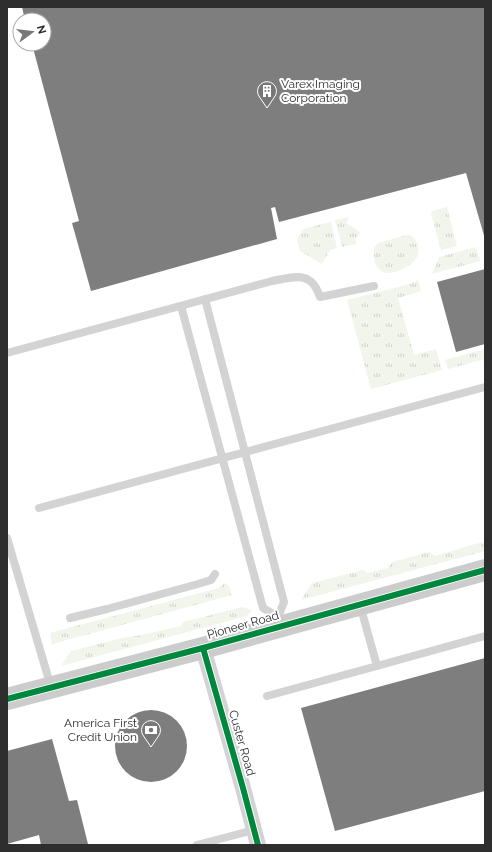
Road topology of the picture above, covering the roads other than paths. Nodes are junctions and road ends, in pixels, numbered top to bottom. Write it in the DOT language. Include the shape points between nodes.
graph roads {
  1 [pos="374,286"];
  2 [pos="205,299"];
  3 [pos="181,306"];
  4 [pos="7,353"];
  5 [pos="485,387"];
  6 [pos="245,452"];
  7 [pos="223,458"];
  8 [pos="39,508"];
  9 [pos="7,538"];
  10 [pos="485,570"];
  11 [pos="215,574"];
  12 [pos="359,605"];
  13 [pos="70,618"];
  14 [pos="278,622"];
  15 [pos="485,636"];
  16 [pos="203,648"];
  17 [pos="377,666"];
  18 [pos="51,687"];
  19 [pos="267,696"];
  20 [pos="7,699"];
  21 [pos="256,838"];
  22 [pos="207,844"];
  23 [pos="197,845"];
  1 -- 2 [label="lane" via="320,298 312,282 297,276"];
  2 -- 3 [label="lane"];
  2 -- 6 [label="lane"];
  3 -- 4 [label="lane"];
  3 -- 7 [label="lane"];
  5 -- 6 [label="lane"];
  6 -- 7 [label="lane"];
  6 -- 14 [label="lane" via="284,602"];
  7 -- 8 [label="lane"];
  7 -- 14 [label="lane" via="263,608"];
  9 -- 18 [label="lane"];
  10 -- 12 [label="main road, Pioneer Road"];
  11 -- 13 [label="lane" via="210,580 198,584"];
  12 -- 14 [label="main road, Pioneer Road"];
  12 -- 17 [label="lane"];
  14 -- 16 [label="main road, Pioneer Road"];
  15 -- 17 [label="lane"];
  16 -- 18 [label="main road, Pioneer Road"];
  16 -- 21 [label="street, Custer Road"];
  17 -- 19 [label="lane"];
  18 -- 20 [label="main road, Pioneer Road"];
  21 -- 22 [label="lane"];
  22 -- 23 [label="lane"];
}
